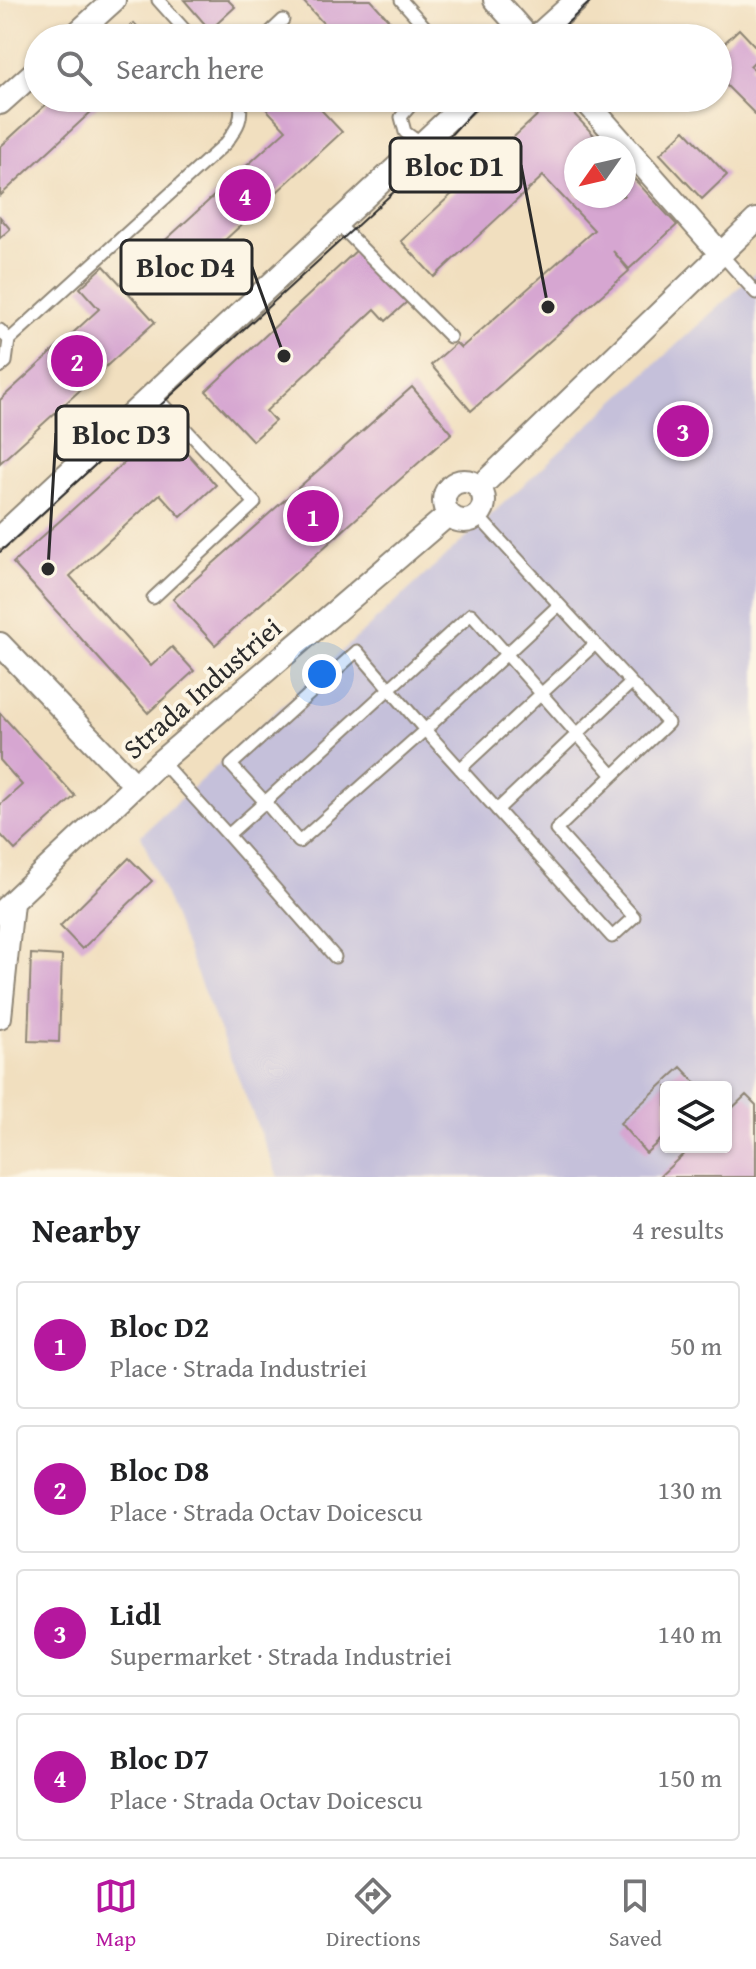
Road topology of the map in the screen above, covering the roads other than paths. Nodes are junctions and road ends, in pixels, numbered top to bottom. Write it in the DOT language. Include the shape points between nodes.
graph roads {
  1 [pos="114,0"];
  2 [pos="158,0"];
  3 [pos="401,0"];
  4 [pos="495,0"];
  5 [pos="577,0"];
  6 [pos="283,20"];
  7 [pos="87,24"];
  8 [pos="179,24"];
  9 [pos="279,24"];
  10 [pos="422,24"];
  11 [pos="518,24"];
  12 [pos="549,24"];
  13 [pos="24,82"];
  14 [pos="0,103"];
  15 [pos="240,112"];
  16 [pos="405,112"];
  17 [pos="456,112"];
  18 [pos="595,112"];
  19 [pos="421,144"];
  20 [pos="756,220"];
  21 [pos="337,223"];
  22 [pos="720,253"];
  23 [pos="756,293"];
  24 [pos="0,330"];
  25 [pos="450,337"];
  26 [pos="9,340"];
  27 [pos="0,367"];
  28 [pos="153,394"];
  29 [pos="480,487"];
  30 [pos="449,514"];
  31 [pos="478,516"];
  32 [pos="0,537"];
  33 [pos="153,598"];
  34 [pos="559,605"];
  35 [pos="0,644"];
  36 [pos="595,644"];
  37 [pos="506,654"];
  38 [pos="631,683"];
  39 [pos="390,689"];
  40 [pos="541,694"];
  41 [pos="425,730"];
  42 [pos="577,735"];
  43 [pos="161,761"];
  44 [pos="460,769"];
  45 [pos="613,775"];
  46 [pos="135,785"];
  47 [pos="265,802"];
  48 [pos="497,810"];
  49 [pos="228,835"];
  50 [pos="6,908"];
  51 [pos="335,957"];
  52 [pos="0,1017"];
  1 -- 7 [label="street"];
  2 -- 8 [label="lane"];
  3 -- 10 [label="lane"];
  4 -- 11 [label="street"];
  5 -- 12 [label="street"];
  6 -- 9 [label="lane"];
  13 -- 14 [label="street"];
  15 -- 26 [label="lane" via="239,126 226,143"];
  16 -- 19 [label="lane" via="401,117 405,132"];
  17 -- 19 [label="street"];
  18 -- 22 [label="street"];
  19 -- 21 [label="street"];
  20 -- 22 [label="street"];
  21 -- 25 [label="lane"];
  21 -- 28 [label="street"];
  22 -- 23 [label="lane"];
  22 -- 29 [label="street"];
  24 -- 26 [label="lane"];
  26 -- 27 [label="lane" via="6,362"];
  28 -- 32 [label="street"];
  28 -- 33 [label="lane" via="255,503"];
  29 -- 30 [label="street" via="466,480 451,485 444,499"];
  29 -- 31 [label="street" via="485,502"];
  30 -- 31 [label="street" via="463,521"];
  30 -- 43 [label="street, Strada Industriei"];
  31 -- 34 [label="lane"];
  34 -- 36 [label="lane"];
  34 -- 37 [label="lane"];
  35 -- 46 [label="street"];
  36 -- 38 [label="lane"];
  36 -- 40 [label="lane"];
  37 -- 39 [label="lane" via="471,614"];
  37 -- 40 [label="lane"];
  37 -- 41 [label="lane"];
  38 -- 42 [label="lane"];
  38 -- 45 [label="lane" via="668,723"];
  39 -- 41 [label="lane"];
  39 -- 47 [label="lane"];
  39 -- 47 [label="lane" via="357,651 231,765"];
  40 -- 42 [label="lane"];
  40 -- 44 [label="lane"];
  41 -- 44 [label="lane"];
  41 -- 47 [label="lane" via="299,842"];
  42 -- 45 [label="lane"];
  42 -- 48 [label="lane"];
  43 -- 46 [label="street, Strada Industriei"];
  43 -- 49 [label="lane"];
  44 -- 48 [label="lane"];
  45 -- 48 [label="lane" via="556,830 634,917 612,937"];
  46 -- 50 [label="street, Strada Industriei"];
  47 -- 49 [label="lane"];
  49 -- 51 [label="lane"];
  50 -- 52 [label="street"];
}
